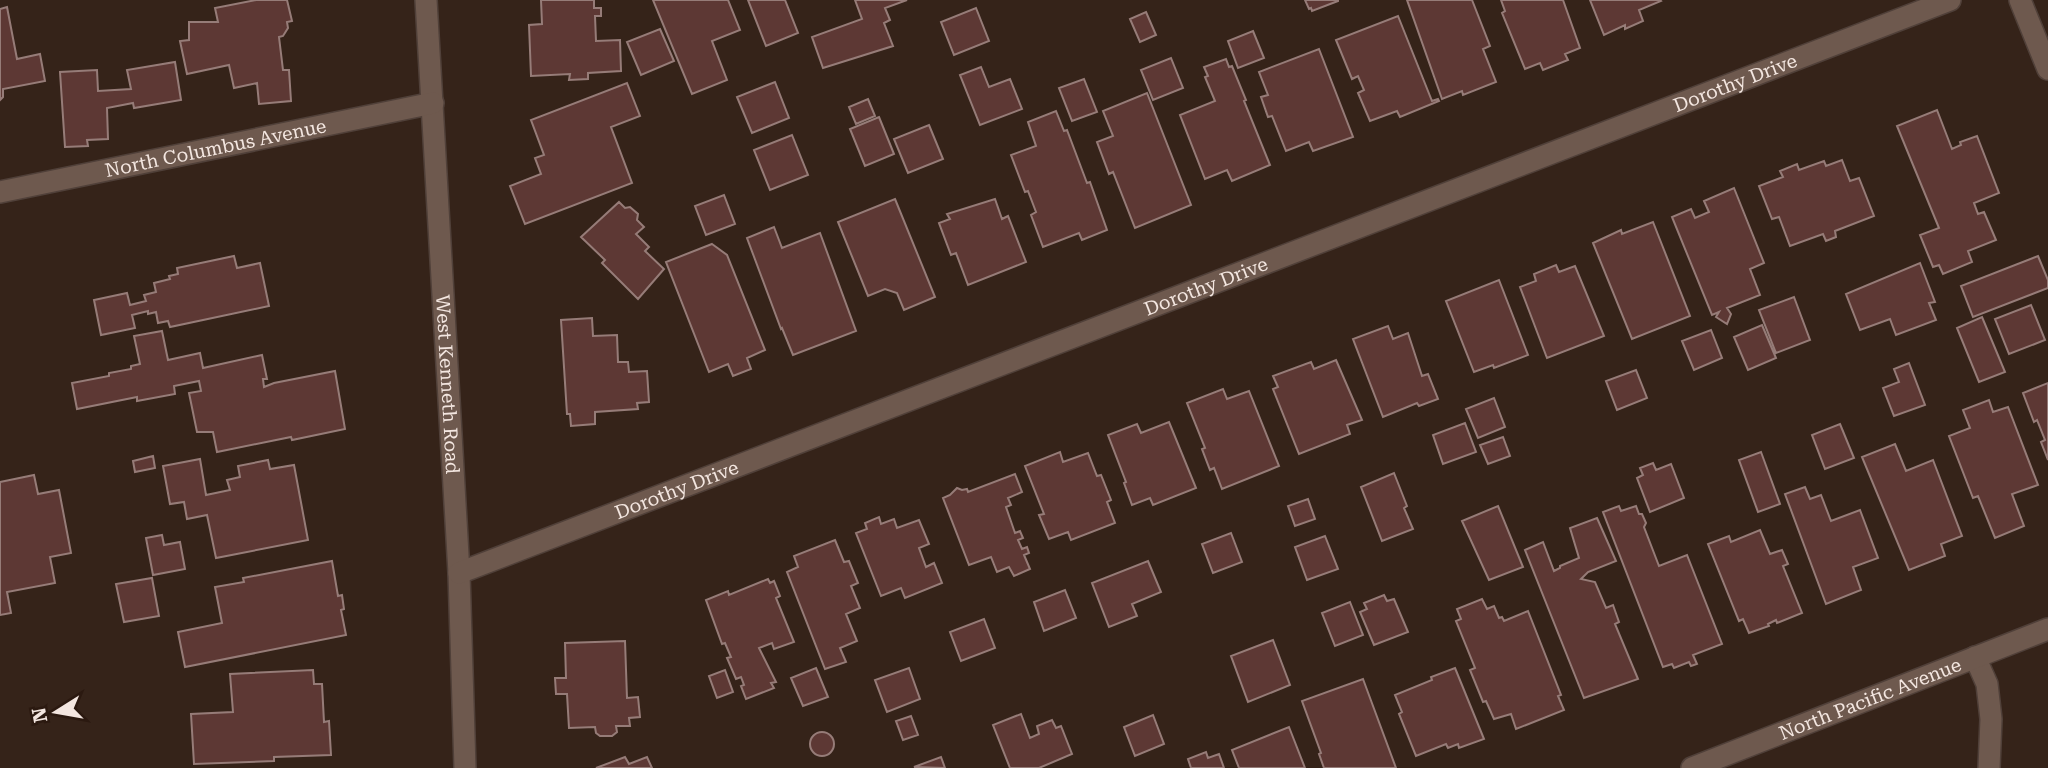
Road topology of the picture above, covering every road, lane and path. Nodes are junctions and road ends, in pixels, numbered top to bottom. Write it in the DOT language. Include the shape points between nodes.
graph roads {
  1 [pos="426,0"];
  2 [pos="1950,0"];
  3 [pos="2020,0"];
  4 [pos="2048,69"];
  5 [pos="432,103"];
  6 [pos="0,192"];
  7 [pos="459,573"];
  8 [pos="2048,629"];
  9 [pos="1975,657"];
  10 [pos="465,768"];
  11 [pos="1692,768"];
  12 [pos="1989,768"];
  1 -- 5 [label="street, West Kenneth Road"];
  2 -- 7 [label="street, Dorothy Drive"];
  3 -- 4 [label="street"];
  5 -- 6 [label="street, North Columbus Avenue"];
  5 -- 7 [label="street, West Kenneth Road"];
  7 -- 10 [label="street, West Kenneth Road"];
  8 -- 9 [label="street, North Pacific Avenue"];
  9 -- 11 [label="street, North Pacific Avenue"];
  9 -- 12 [label="street" via="1986,684 1991,719"];
}
